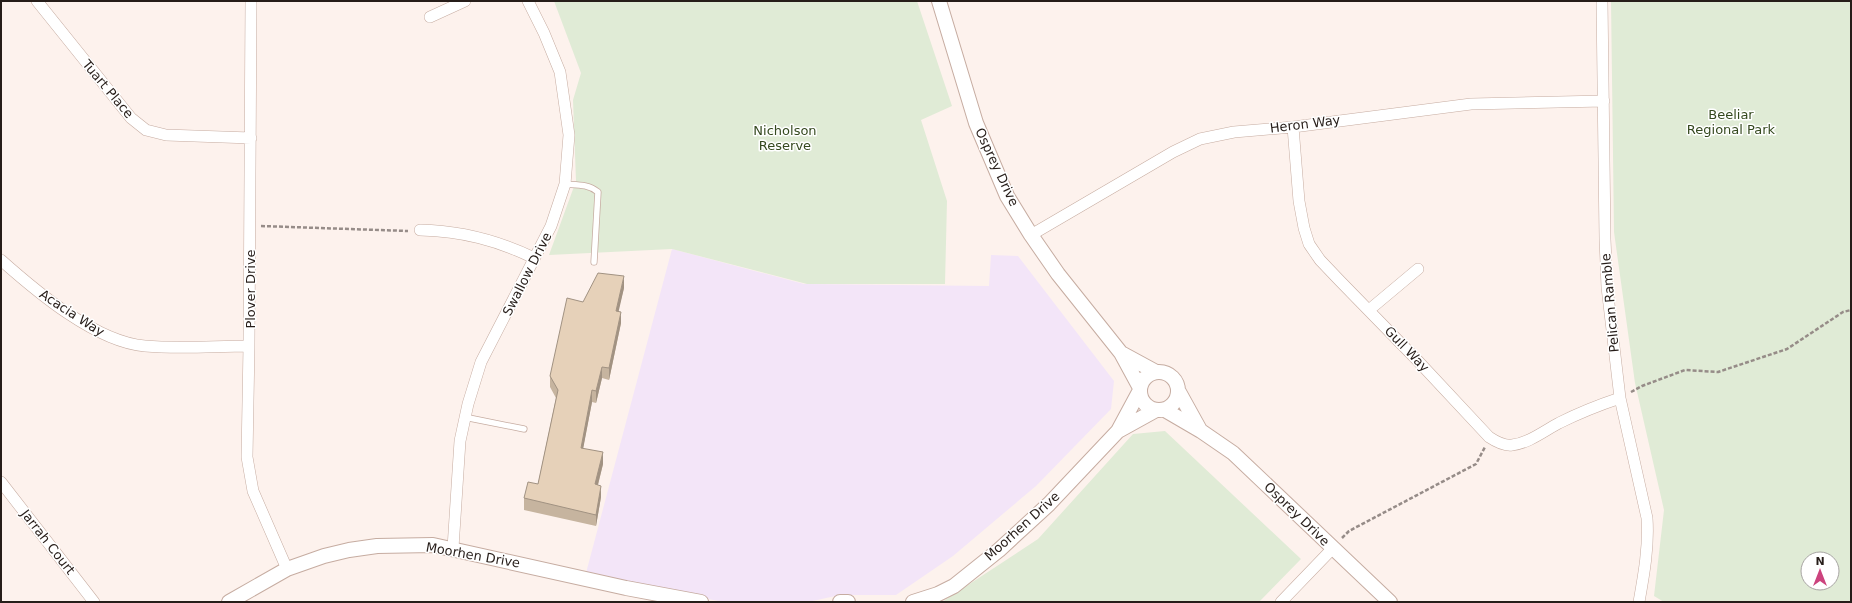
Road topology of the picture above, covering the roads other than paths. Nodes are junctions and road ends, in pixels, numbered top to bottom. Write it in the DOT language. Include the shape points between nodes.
graph roads {
  1 [pos="37,1"];
  2 [pos="251,1"];
  3 [pos="465,1"];
  4 [pos="528,1"];
  5 [pos="939,1"];
  6 [pos="1602,1"];
  7 [pos="430,17"];
  8 [pos="1604,100"];
  9 [pos="1293,127"];
  10 [pos="251,138"];
  11 [pos="565,184"];
  12 [pos="420,230"];
  13 [pos="1031,235"];
  14 [pos="534,258"];
  15 [pos="1,260"];
  16 [pos="594,262"];
  17 [pos="1418,268"];
  18 [pos="1369,310"];
  19 [pos="249,346"];
  20 [pos="1121,353"];
  21 [pos="1156,372"];
  22 [pos="1140,390"];
  23 [pos="1179,392"];
  24 [pos="1620,398"];
  25 [pos="1161,410"];
  26 [pos="464,417"];
  27 [pos="524,429"];
  28 [pos="1201,430"];
  29 [pos="1118,431"];
  30 [pos="1,482"];
  31 [pos="453,548"];
  32 [pos="1333,548"];
  33 [pos="287,569"];
  34 [pos="94,602"];
  35 [pos="229,602"];
  36 [pos="701,602"];
  37 [pos="840,602"];
  38 [pos="848,602"];
  39 [pos="913,602"];
  40 [pos="1281,602"];
  41 [pos="1390,602"];
  42 [pos="1639,602"];
  1 -- 10 [label="street, Tuart Place" via="123,109 146,130 166,135"];
  2 -- 10 [label="street, Plover Drive"];
  3 -- 7 [label="street"];
  4 -- 11 [label="street, Swallow Drive" via="560,72 569,135"];
  5 -- 13 [label="street, Osprey Drive" via="976,123 1007,196"];
  6 -- 8 [label="street, Pelican Ramble"];
  8 -- 9 [label="street, Heron Way" via="1471,104"];
  8 -- 24 [label="street, Pelican Ramble" via="1607,287"];
  9 -- 13 [label="street, Heron Way" via="1234,132 1200,139 1173,152"];
  9 -- 18 [label="street, Gull Way" via="1299,201 1309,244 1320,260"];
  10 -- 19 [label="street, Plover Drive"];
  11 -- 14 [label="street, Swallow Drive" via="551,226"];
  11 -- 16 [label="lane" via="585,185 598,192"];
  12 -- 14 [label="street" via="445,230 465,234 506,245"];
  13 -- 20 [label="street, Osprey Drive" via="1058,274"];
  14 -- 26 [label="street, Swallow Drive" via="481,362"];
  15 -- 19 [label="street, Acacia Way" via="33,288 71,314 105,335 124,342 145,346"];
  17 -- 18 [label="street"];
  18 -- 24 [label="street, Gull Way" via="1495,442 1510,445 1525,442 1560,422"];
  19 -- 33 [label="street, Plover Drive" via="249,473 253,490"];
  20 -- 21 [label="street, Osprey Drive"];
  20 -- 22 [label="street, Osprey Drive"];
  21 -- 22 [label="street" via="1145,377"];
  21 -- 23 [label="street" via="1172,376"];
  22 -- 25 [label="street" via="1144,404"];
  22 -- 29 [label="street, Moorhen Drive"];
  23 -- 25 [label="street" via="1175,403"];
  23 -- 28 [label="street, Osprey Drive"];
  24 -- 42 [label="street, Pelican Ramble" via="1647,518 1647,550"];
  25 -- 28 [label="street, Osprey Drive"];
  25 -- 29 [label="street, Moorhen Drive"];
  26 -- 27 [label="lane"];
  26 -- 31 [label="street, Swallow Drive"];
  28 -- 32 [label="street, Osprey Drive" via="1233,453"];
  29 -- 39 [label="street, Moorhen Drive" via="1049,504 999,550 954,586"];
  30 -- 34 [label="street, Jarrah Court"];
  31 -- 33 [label="street, Moorhen Drive" via="433,545 377,546 349,550"];
  31 -- 36 [label="street, Moorhen Drive" via="626,588"];
  32 -- 40 [label="street"];
  32 -- 41 [label="street, Osprey Drive"];
  33 -- 35 [label="street, Moorhen Drive"];
  37 -- 38 [label="street"];
}
